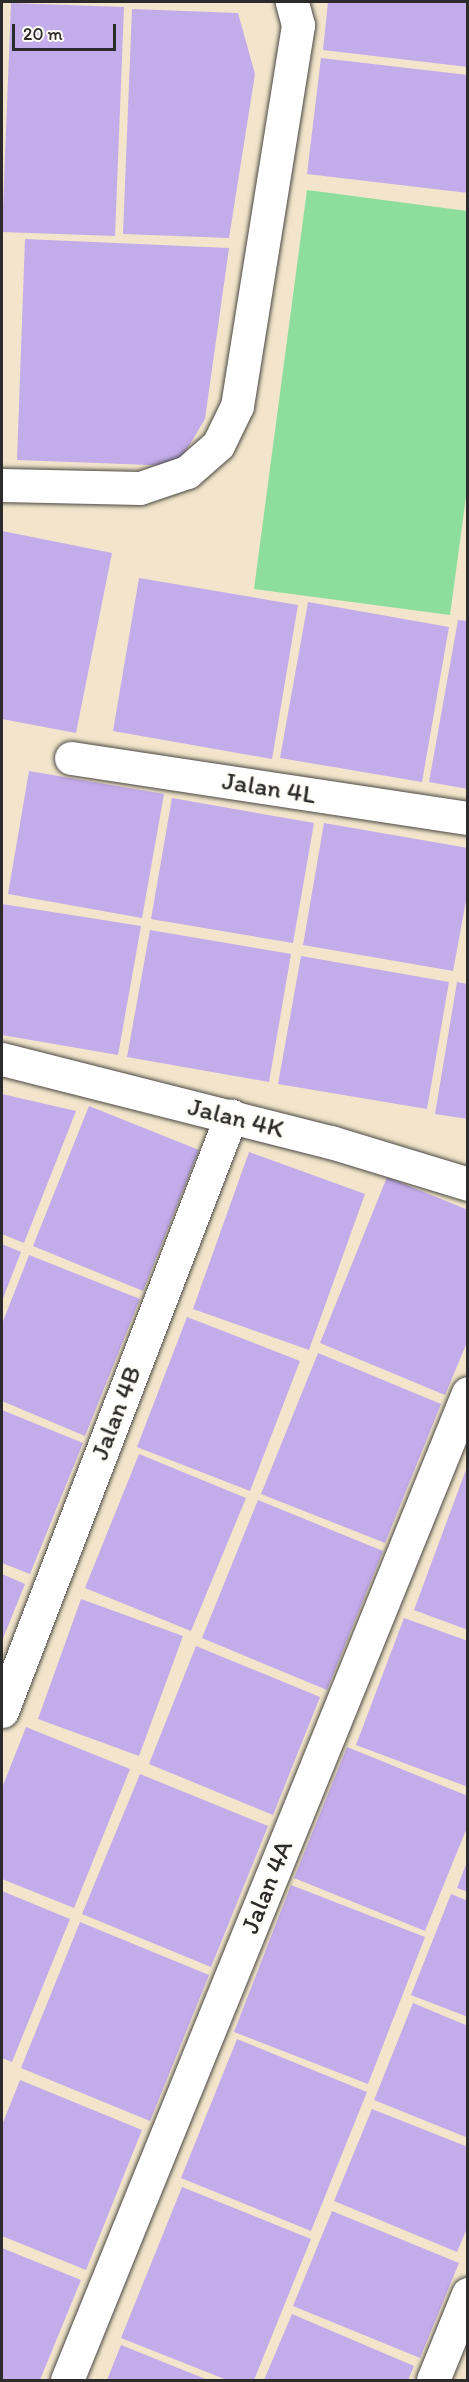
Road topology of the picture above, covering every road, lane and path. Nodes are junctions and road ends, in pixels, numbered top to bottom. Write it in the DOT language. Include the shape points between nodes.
graph roads {
  1 [pos="292,2"];
  2 [pos="2,485"];
  3 [pos="71,758"];
  4 [pos="468,818"];
  5 [pos="2,1059"];
  6 [pos="231,1116"];
  7 [pos="468,1184"];
  8 [pos="468,1393"];
  9 [pos="2,1711"];
  10 [pos="468,2294"];
  11 [pos="66,2380"];
  12 [pos="432,2380"];
  1 -- 2 [label="street" via="298,25 237,406 218,445 187,472 140,488"];
  3 -- 4 [label="street, Jalan 4L"];
  5 -- 6 [label="street, Jalan 4K"];
  6 -- 7 [label="street, Jalan 4K"];
  6 -- 9 [label="street, Jalan 4B"];
  8 -- 11 [label="street, Jalan 4A"];
  10 -- 12 [label="street"];
}
